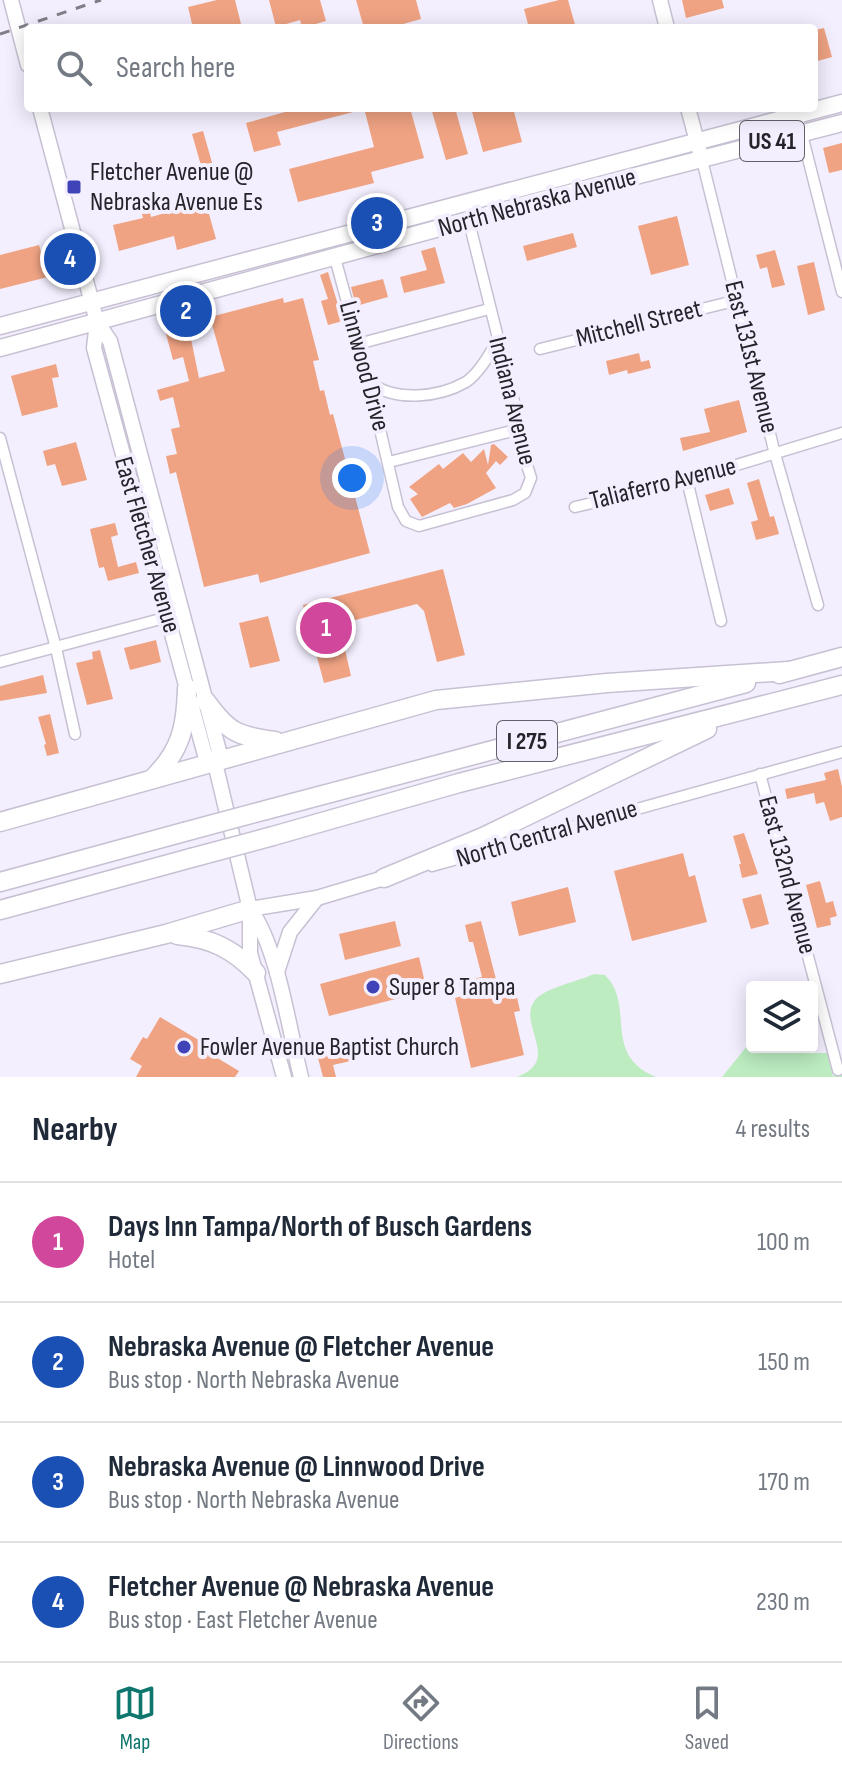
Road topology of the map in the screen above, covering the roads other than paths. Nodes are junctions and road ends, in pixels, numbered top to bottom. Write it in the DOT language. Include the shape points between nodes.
graph roads {
  1 [pos="11,0"];
  2 [pos="660,0"];
  3 [pos="666,24"];
  4 [pos="24,50"];
  5 [pos="842,103"];
  6 [pos="818,109"];
  7 [pos="41,112"];
  8 [pos="689,112"];
  9 [pos="808,112"];
  10 [pos="797,115"];
  11 [pos="842,123"];
  12 [pos="802,133"];
  13 [pos="697,142"];
  14 [pos="702,160"];
  15 [pos="538,182"];
  16 [pos="542,200"];
  17 [pos="469,222"];
  18 [pos="387,224"];
  19 [pos="392,242"];
  20 [pos="335,258"];
  21 [pos="842,292"];
  22 [pos="738,300"];
  23 [pos="92,302"];
  24 [pos="489,309"];
  25 [pos="97,322"];
  26 [pos="0,326"];
  27 [pos="497,342"];
  28 [pos="358,344"];
  29 [pos="0,348"];
  30 [pos="540,349"];
  31 [pos="369,382"];
  32 [pos="516,430"];
  33 [pos="842,433"];
  34 [pos="0,438"];
  35 [pos="775,454"];
  36 [pos="389,462"];
  37 [pos="687,480"];
  38 [pos="575,507"];
  39 [pos="406,521"];
  40 [pos="818,605"];
  41 [pos="168,617"];
  42 [pos="721,621"];
  43 [pos="56,648"];
  44 [pos="842,657"];
  45 [pos="0,662"];
  46 [pos="788,671"];
  47 [pos="842,685"];
  48 [pos="187,688"];
  49 [pos="205,700"];
  50 [pos="742,712"];
  51 [pos="75,734"];
  52 [pos="281,743"];
  53 [pos="842,752"];
  54 [pos="215,763"];
  55 [pos="760,774"];
  56 [pos="152,779"];
  57 [pos="0,822"];
  58 [pos="384,878"];
  59 [pos="0,882"];
  60 [pos="317,898"];
  61 [pos="250,909"];
  62 [pos="0,910"];
  63 [pos="166,934"];
  64 [pos="58,961"];
  65 [pos="256,973"];
  66 [pos="0,974"];
  67 [pos="277,977"];
  68 [pos="0,983"];
  69 [pos="838,1070"];
  70 [pos="284,1077"];
  71 [pos="301,1077"];
  1 -- 4 [label="main road"];
  2 -- 3 [label="main road"];
  5 -- 6 [label="main road, North Nebraska Avenue / US 41"];
  7 -- 23 [label="main road, East Fletcher Avenue"];
  8 -- 13 [label="main road, East 131st Avenue"];
  9 -- 10 [label="main road, North Nebraska Avenue / US 41"];
  10 -- 12 [label="street"];
  10 -- 13 [label="main road, North Nebraska Avenue / US 41"];
  11 -- 12 [label="main road, North Nebraska Avenue / US 41"];
  12 -- 14 [label="main road, North Nebraska Avenue / US 41"];
  12 -- 21 [label="street"];
  13 -- 14 [label="main road, East 131st Avenue"];
  13 -- 15 [label="main road, North Nebraska Avenue / US 41"];
  14 -- 16 [label="main road, North Nebraska Avenue / US 41"];
  14 -- 22 [label="street, East 131st Avenue"];
  15 -- 16 [label="street"];
  15 -- 18 [label="main road, North Nebraska Avenue / US 41"];
  16 -- 17 [label="main road, North Nebraska Avenue / US 41"];
  17 -- 19 [label="main road, North Nebraska Avenue / US 41"];
  17 -- 24 [label="street, Indiana Avenue"];
  18 -- 19 [label="street"];
  18 -- 23 [label="main road, North Nebraska Avenue / US 41"];
  19 -- 20 [label="main road, North Nebraska Avenue / US 41"];
  20 -- 25 [label="main road, North Nebraska Avenue / US 41"];
  20 -- 28 [label="street, Linnwood Drive"];
  22 -- 30 [label="street, Mitchell Street"];
  22 -- 35 [label="street, East 131st Avenue"];
  23 -- 25 [label="main road, East Fletcher Avenue"];
  23 -- 26 [label="main road, North Nebraska Avenue / US 41"];
  24 -- 27 [label="street, Indiana Avenue"];
  24 -- 28 [label="street"];
  25 -- 29 [label="main road, North Nebraska Avenue / US 41"];
  25 -- 41 [label="main road, East Fletcher Avenue" via="94,348"];
  25 -- 49 [label="main road, East Fletcher Avenue" via="110,341"];
  27 -- 31 [label="street" via="468,381 438,393 394,396"];
  27 -- 32 [label="street, Indiana Avenue"];
  28 -- 31 [label="street, Linnwood Drive"];
  31 -- 36 [label="street, Linnwood Drive"];
  32 -- 36 [label="street"];
  32 -- 39 [label="street, Indiana Avenue" via="531,478 525,493 419,526"];
  33 -- 35 [label="street, Taliaferro Avenue"];
  34 -- 43 [label="street"];
  35 -- 37 [label="street, Taliaferro Avenue"];
  35 -- 40 [label="street, East 131st Avenue"];
  36 -- 39 [label="street, Linnwood Drive"];
  37 -- 38 [label="street, Taliaferro Avenue"];
  37 -- 42 [label="street"];
  41 -- 43 [label="street"];
  41 -- 48 [label="main road, East Fletcher Avenue"];
  43 -- 45 [label="street"];
  43 -- 51 [label="street"];
  44 -- 46 [label="highway, I 275"];
  46 -- 52 [label="highway" via="458,696"];
  46 -- 59 [label="highway, I 275, bridge"];
  47 -- 50 [label="highway, I 275"];
  48 -- 54 [label="main road, East Fletcher Avenue" via="205,755"];
  48 -- 56 [label="highway" via="180,742"];
  49 -- 52 [label="highway" via="232,731"];
  49 -- 54 [label="main road, East Fletcher Avenue" via="219,751"];
  50 -- 58 [label="highway" via="483,837"];
  50 -- 62 [label="highway, I 275, bridge" via="459,783"];
  52 -- 54 [label="highway"];
  53 -- 55 [label="street, North Central Avenue"];
  54 -- 56 [label="highway"];
  54 -- 61 [label="main road, East Fletcher Avenue"];
  55 -- 58 [label="street, North Central Avenue"];
  55 -- 69 [label="street, East 132nd Avenue"];
  56 -- 57 [label="highway"];
  58 -- 60 [label="main road, North Central Avenue"];
  60 -- 61 [label="main road, North Central Avenue"];
  60 -- 67 [label="main road" via="290,932"];
  61 -- 63 [label="highway"];
  61 -- 65 [label="main road, East Fletcher Avenue" via="250,953"];
  61 -- 67 [label="main road, East Fletcher Avenue" via="261,923"];
  63 -- 64 [label="highway"];
  63 -- 65 [label="highway" via="218,943"];
  64 -- 66 [label="highway"];
  64 -- 68 [label="street" via="48,971"];
  65 -- 70 [label="main road, East Fletcher Avenue"];
  67 -- 71 [label="main road, East Fletcher Avenue"];
}
